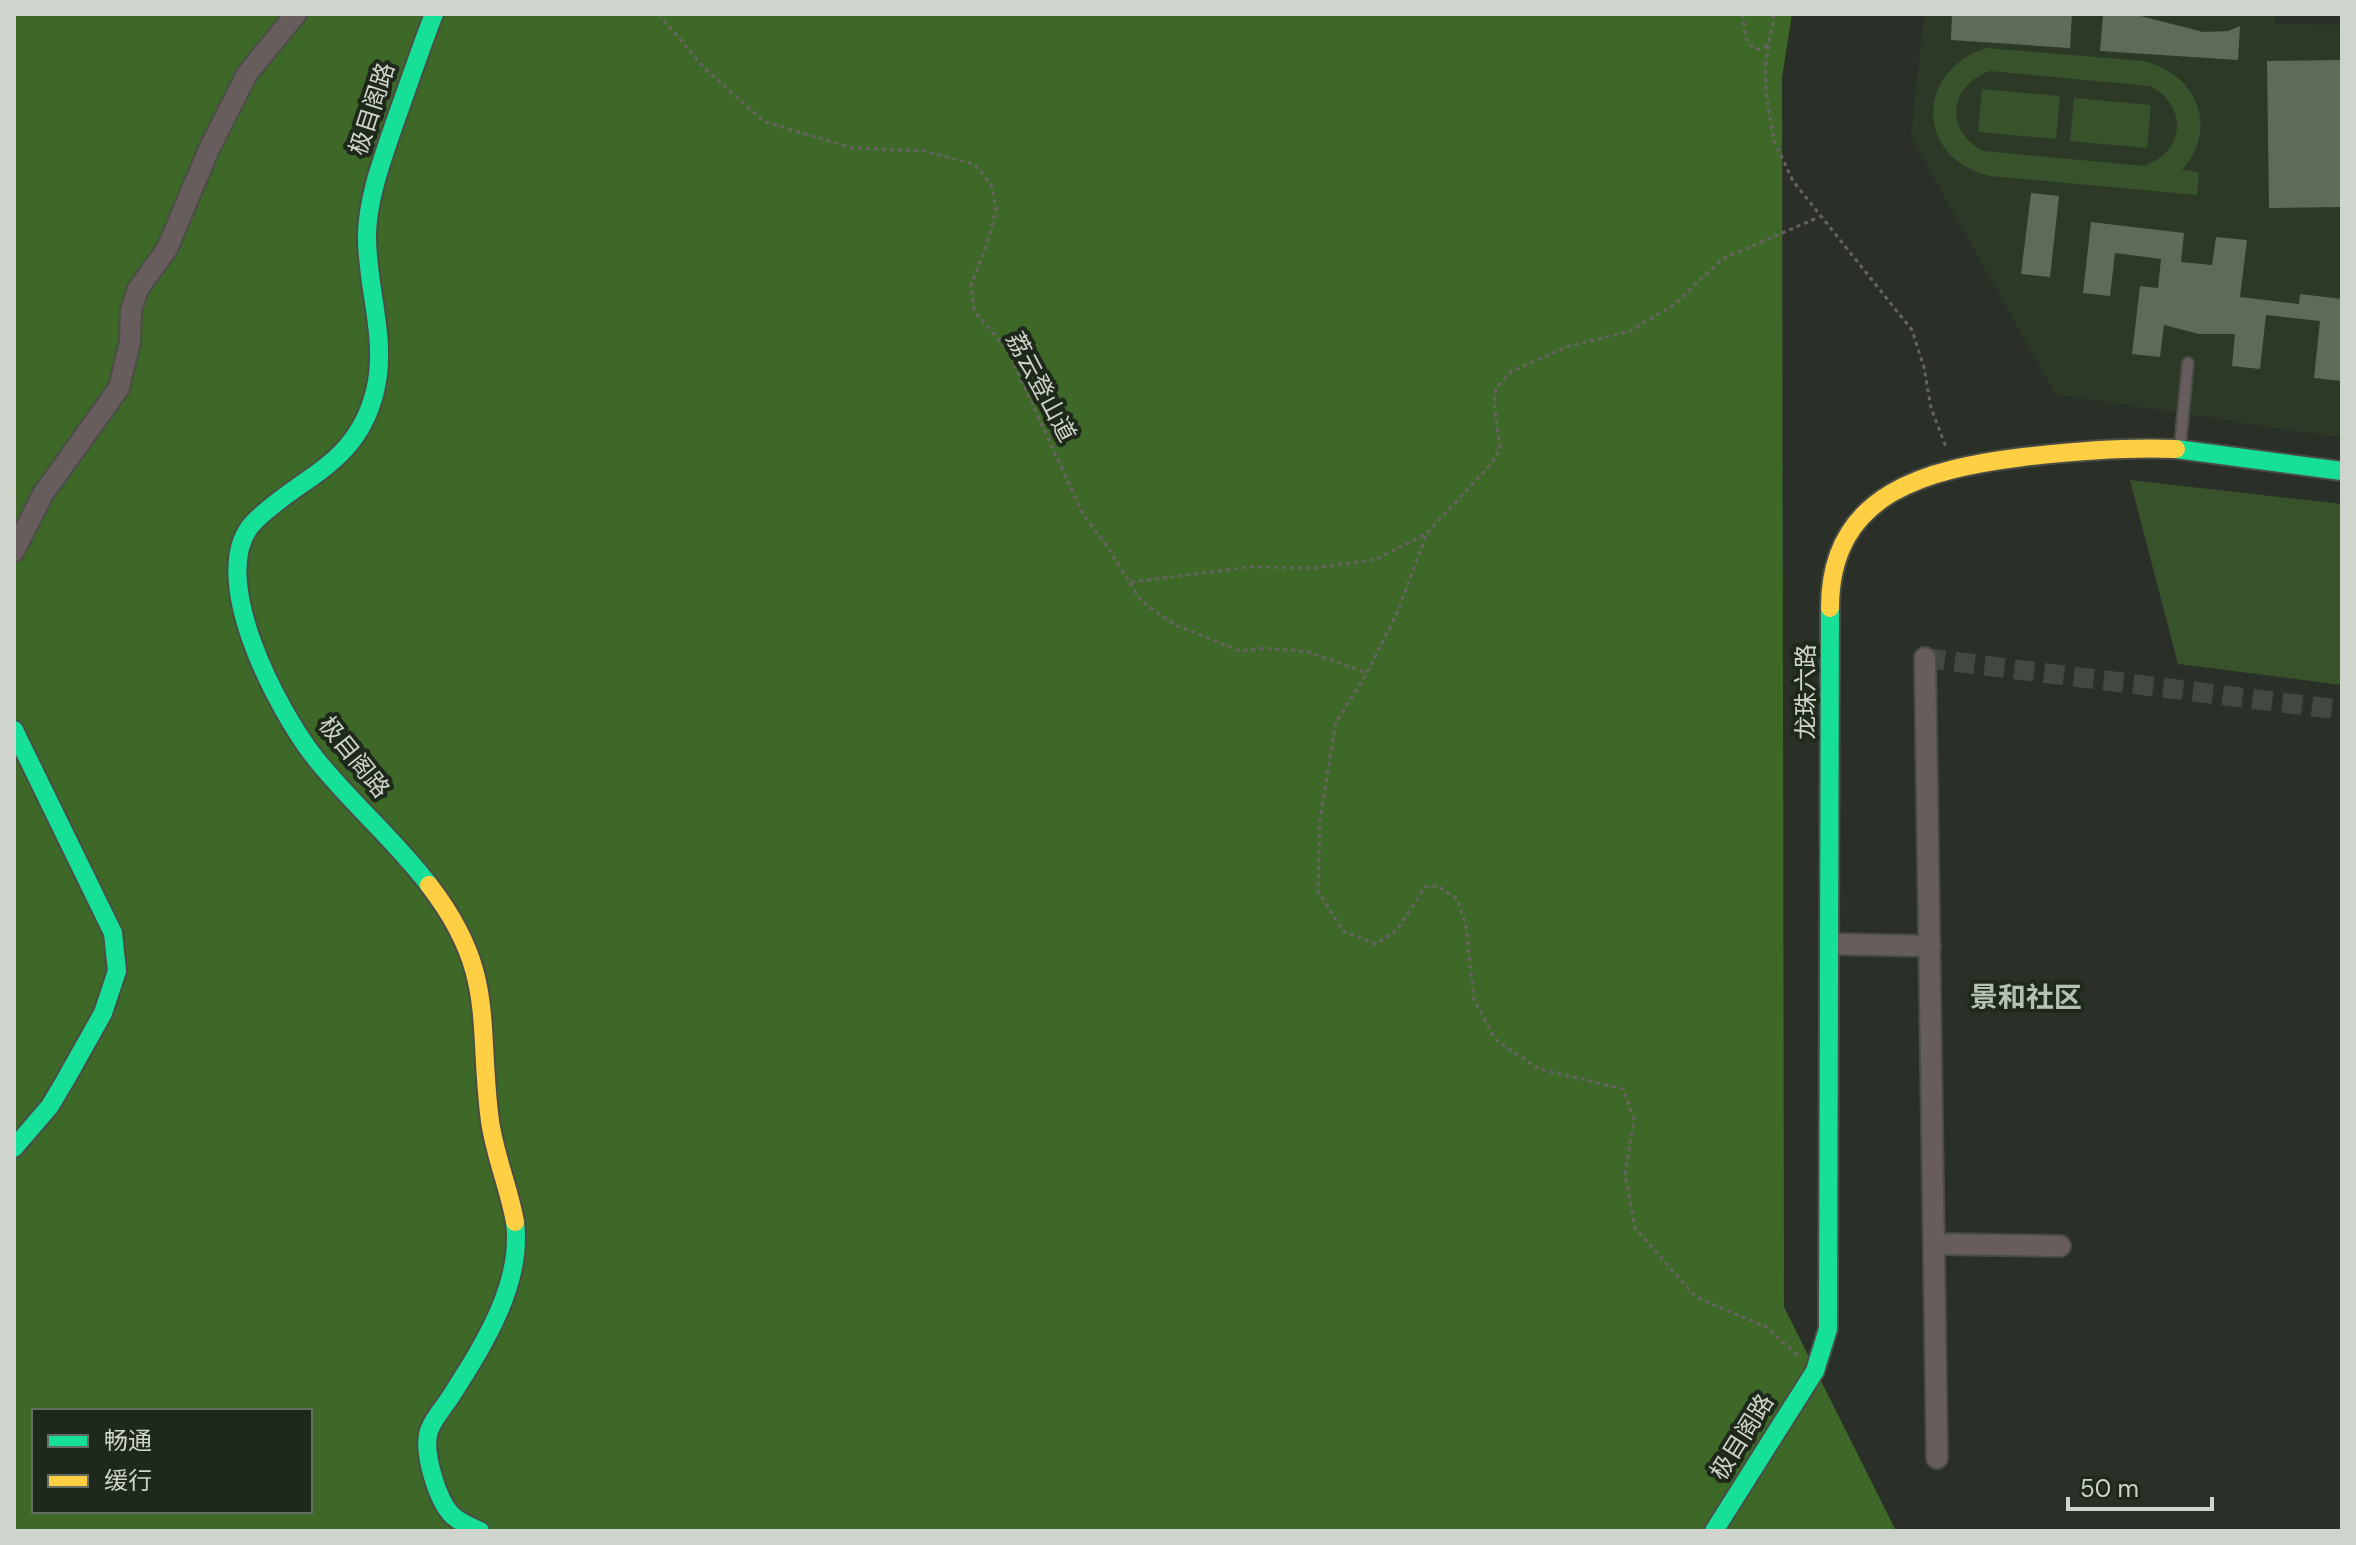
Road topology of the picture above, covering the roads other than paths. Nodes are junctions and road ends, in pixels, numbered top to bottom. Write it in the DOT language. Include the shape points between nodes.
graph roads {
  1 [pos="296,14"];
  2 [pos="434,14"];
  3 [pos="2188,363"];
  4 [pos="2179,449"];
  5 [pos="2342,471"];
  6 [pos="14,551"];
  7 [pos="1925,658"];
  8 [pos="14,730"];
  9 [pos="1830,944"];
  10 [pos="1930,946"];
  11 [pos="14,1148"];
  12 [pos="1934,1244"];
  13 [pos="2060,1246"];
  14 [pos="1815,1371"];
  15 [pos="1937,1458"];
  16 [pos="480,1531"];
  17 [pos="1714,1531"];
  1 -- 6 [label="street" via="247,74 167,249 138,289 119,388 43,494"];
  2 -- 16 [label="street, 极目阁路" via="371,201 367,234 379,365 370,409 328,466 254,521 237,556 237,578 261,662 313,755 432,886 480,979 490,1124 516,1250 501,1307 428,1433 427,1449 448,1511"];
  3 -- 4 [label="lane"];
  4 -- 5 [label="street, 龙珠六路"];
  4 -- 9 [label="street, 龙珠六路" via="2066,452 1953,465 1890,493 1865,512 1847,537 1835,564 1830,598"];
  7 -- 10 [label="street"];
  8 -- 11 [label="street" via="113,933 117,971 103,1013 66,1079"];
  9 -- 10 [label="street"];
  9 -- 14 [label="street, 龙珠六路" via="1829,1311"];
  10 -- 12 [label="street"];
  12 -- 13 [label="street"];
  12 -- 15 [label="street"];
  14 -- 17 [label="street, 极目阁路"];
}
